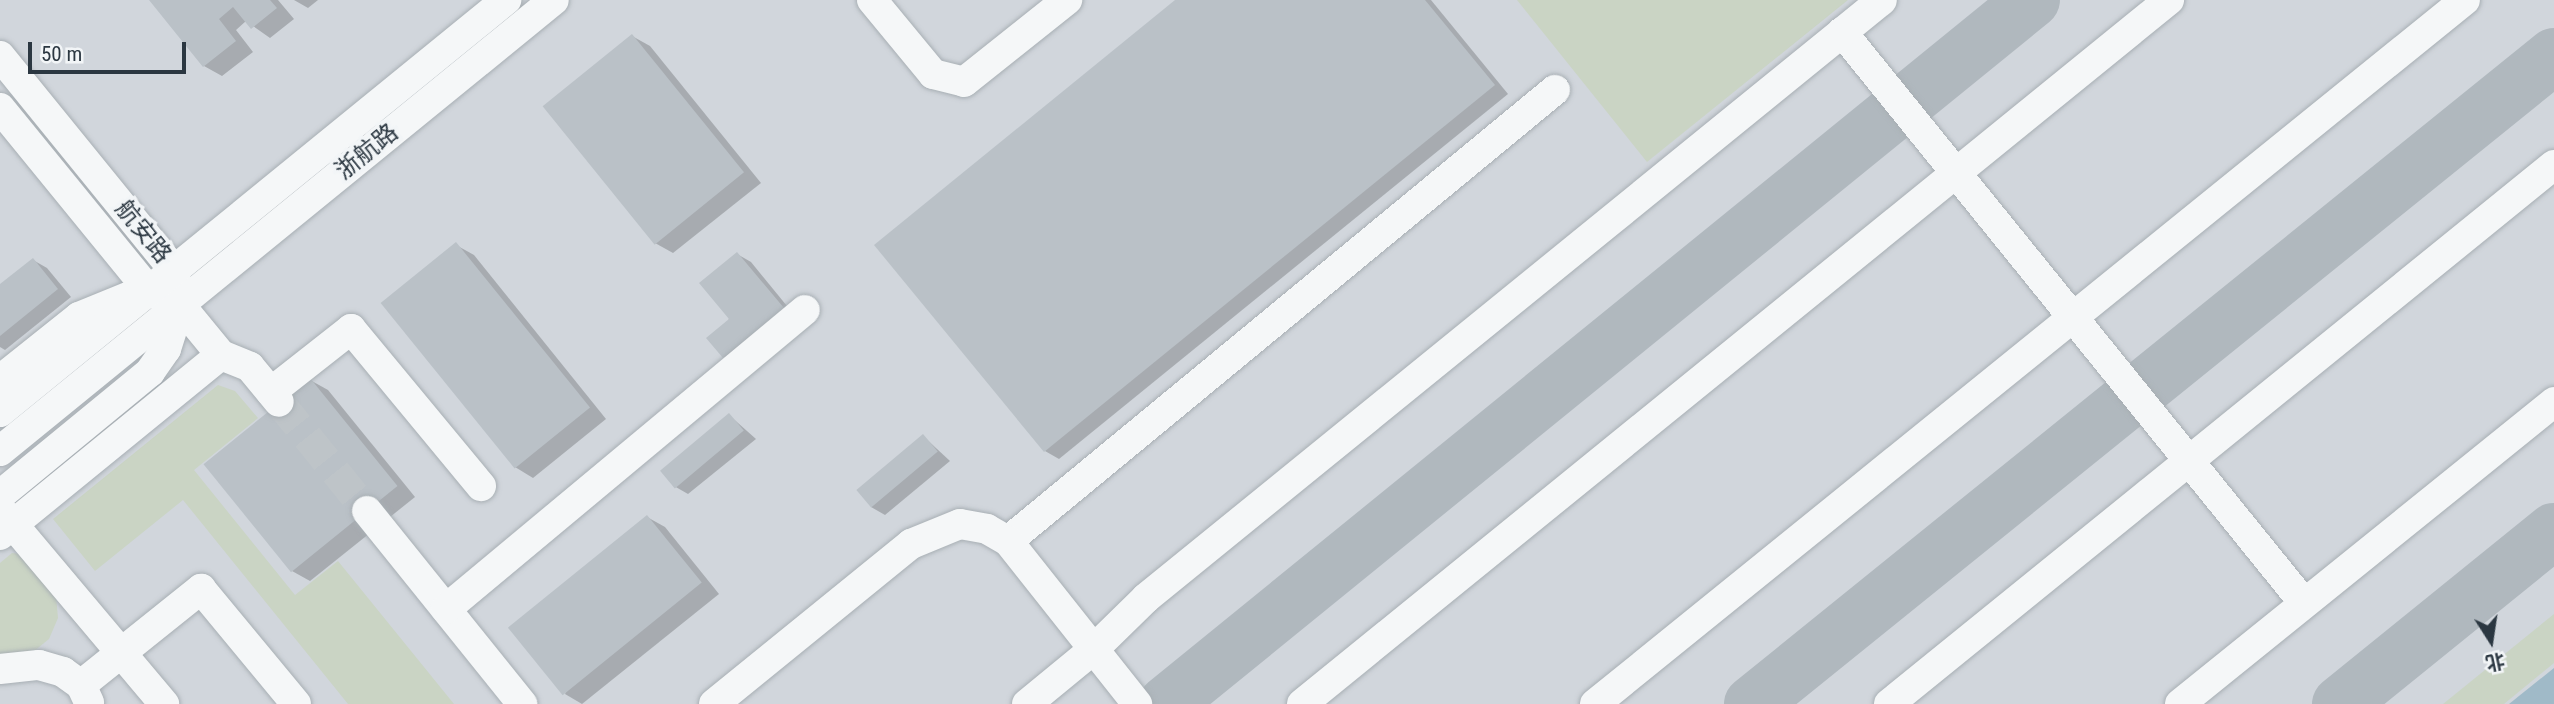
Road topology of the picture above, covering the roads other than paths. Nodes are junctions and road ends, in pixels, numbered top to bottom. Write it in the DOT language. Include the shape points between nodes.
graph roads {
  1 [pos="506,0"];
  2 [pos="554,0"];
  3 [pos="872,0"];
  4 [pos="1068,0"];
  5 [pos="1882,0"];
  6 [pos="2169,0"];
  7 [pos="2465,0"];
  8 [pos="1842,32"];
  9 [pos="0,56"];
  10 [pos="1555,90"];
  11 [pos="0,108"];
  12 [pos="2554,165"];
  13 [pos="1955,174"];
  14 [pos="174,270"];
  15 [pos="149,291"];
  16 [pos="180,304"];
  17 [pos="805,310"];
  18 [pos="2072,316"];
  19 [pos="221,355"];
  20 [pos="0,380"];
  21 [pos="2554,402"];
  22 [pos="0,412"];
  23 [pos="0,451"];
  24 [pos="2189,461"];
  25 [pos="481,486"];
  26 [pos="0,495"];
  27 [pos="367,511"];
  28 [pos="4,523"];
  29 [pos="1008,541"];
  30 [pos="2304,603"];
  31 [pos="446,609"];
  32 [pos="1094,649"];
  33 [pos="121,653"];
  34 [pos="0,668"];
  35 [pos="85,695"];
  36 [pos="716,703"];
  37 [pos="164,704"];
  38 [pos="296,704"];
  39 [pos="522,704"];
  40 [pos="1027,704"];
  41 [pos="1137,704"];
  42 [pos="1302,704"];
  43 [pos="1595,704"];
  44 [pos="1889,704"];
  45 [pos="2180,704"];
  1 -- 14 [label="street, 浙航路"];
  2 -- 16 [label="street, 浙航路"];
  3 -- 4 [label="street" via="933,74 964,82"];
  5 -- 8 [label="street"];
  6 -- 13 [label="street"];
  7 -- 18 [label="street"];
  8 -- 13 [label="street"];
  8 -- 32 [label="street" via="1146,598"];
  9 -- 14 [label="street, 航安路"];
  10 -- 29 [label="street"];
  11 -- 15 [label="street, 航安路"];
  12 -- 24 [label="street"];
  13 -- 18 [label="street"];
  13 -- 42 [label="street"];
  14 -- 15 [label="street, 浙航路"];
  14 -- 16 [label="street, 航安路"];
  15 -- 16 [label="street, 航安路"];
  15 -- 20 [label="street, 浙航路" via="79,317"];
  15 -- 22 [label="street, 浙航路"];
  16 -- 19 [label="street"];
  16 -- 23 [label="street, 浙航路"];
  16 -- 26 [label="street" via="166,349 150,372"];
  17 -- 31 [label="street"];
  18 -- 24 [label="street"];
  18 -- 43 [label="street"];
  19 -- 25 [label="street" via="250,367 275,397 351,329"];
  19 -- 28 [label="street"];
  21 -- 30 [label="street"];
  24 -- 30 [label="street"];
  24 -- 44 [label="street"];
  27 -- 31 [label="street"];
  28 -- 33 [label="street"];
  29 -- 32 [label="street"];
  29 -- 36 [label="street" via="987,529 960,524 911,544"];
  30 -- 45 [label="street"];
  31 -- 39 [label="street"];
  32 -- 40 [label="street"];
  32 -- 41 [label="street"];
  33 -- 35 [label="street"];
  33 -- 37 [label="street"];
  33 -- 38 [label="street" via="201,589"];
  34 -- 35 [label="street" via="38,666 63,672"];
}
